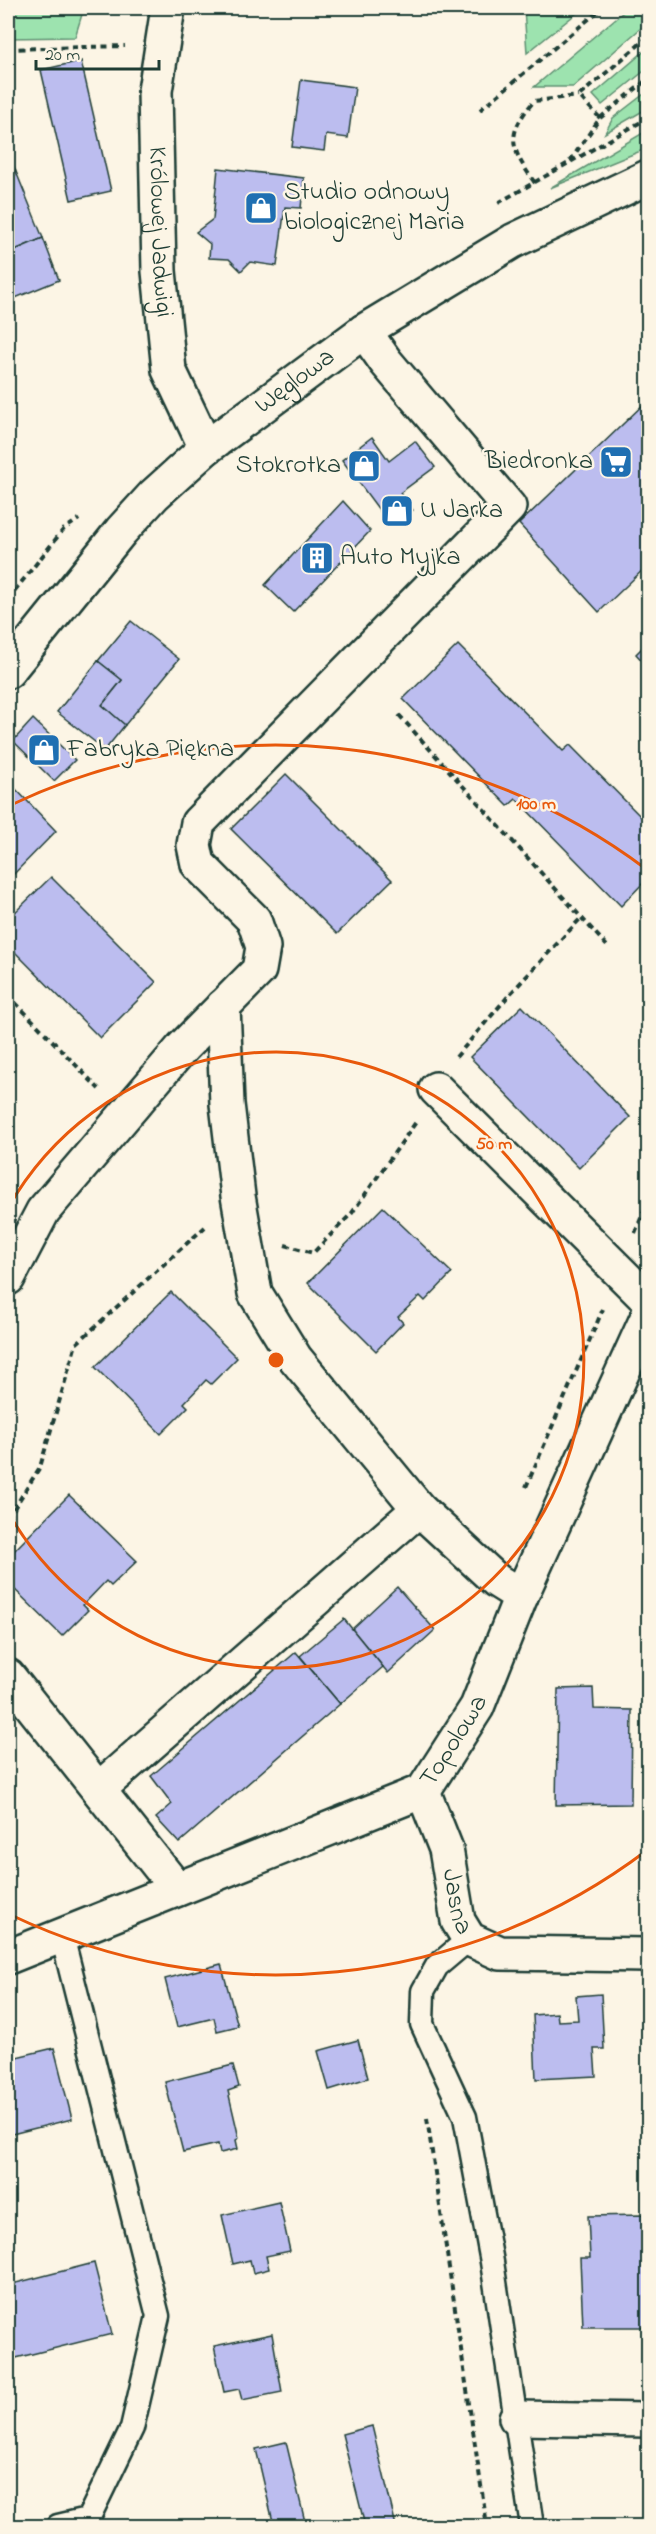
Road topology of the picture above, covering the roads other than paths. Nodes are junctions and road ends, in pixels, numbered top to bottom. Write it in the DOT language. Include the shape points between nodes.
graph roads {
  1 [pos="168,8"];
  2 [pos="648,177"];
  3 [pos="364,331"];
  4 [pos="206,448"];
  5 [pos="8,671"];
  6 [pos="222,1006"];
  7 [pos="436,1089"];
  8 [pos="8,1278"];
  9 [pos="648,1300"];
  10 [pos="648,1316"];
  11 [pos="418,1509"];
  12 [pos="521,1596"];
  13 [pos="8,1676"];
  14 [pos="99,1789"];
  15 [pos="423,1791"];
  16 [pos="177,1889"];
  17 [pos="62,1936"];
  18 [pos="469,1939"];
  19 [pos="648,1955"];
  20 [pos="8,1957"];
  21 [pos="516,2418"];
  22 [pos="648,2420"];
  23 [pos="58,2526"];
  24 [pos="532,2526"];
  1 -- 4 [label="street, Królowej Jadwigi" via="155,91 159,271 169,370"];
  2 -- 3 [label="street, Węglowa" via="513,241"];
  3 -- 4 [label="street, Węglowa"];
  3 -- 6 [label="street" via="509,507 198,823 194,845 198,864 254,920 262,947 259,970"];
  4 -- 5 [label="street, Węglowa" via="121,531"];
  6 -- 8 [label="street" via="43,1211"];
  6 -- 11 [label="street" via="227,1104 255,1293 295,1358"];
  7 -- 9 [label="street"];
  10 -- 12 [label="street, Topolowa"];
  11 -- 12 [label="street" via="497,1581"];
  11 -- 14 [label="street"];
  12 -- 15 [label="street, Topolowa" via="477,1707"];
  13 -- 14 [label="street"];
  14 -- 16 [label="street"];
  15 -- 16 [label="street, Topolowa"];
  15 -- 18 [label="street, Jasna" via="446,1850 458,1921"];
  16 -- 17 [label="street, Topolowa"];
  17 -- 20 [label="street, Topolowa"];
  17 -- 23 [label="lane" via="158,2316 132,2428 88,2519"];
  18 -- 19 [label="street, Jasna" via="500,1953"];
  18 -- 21 [label="lane" via="437,1966 423,1991 422,2024 465,2117"];
  21 -- 22 [label="street"];
  21 -- 24 [label="lane"];
}
